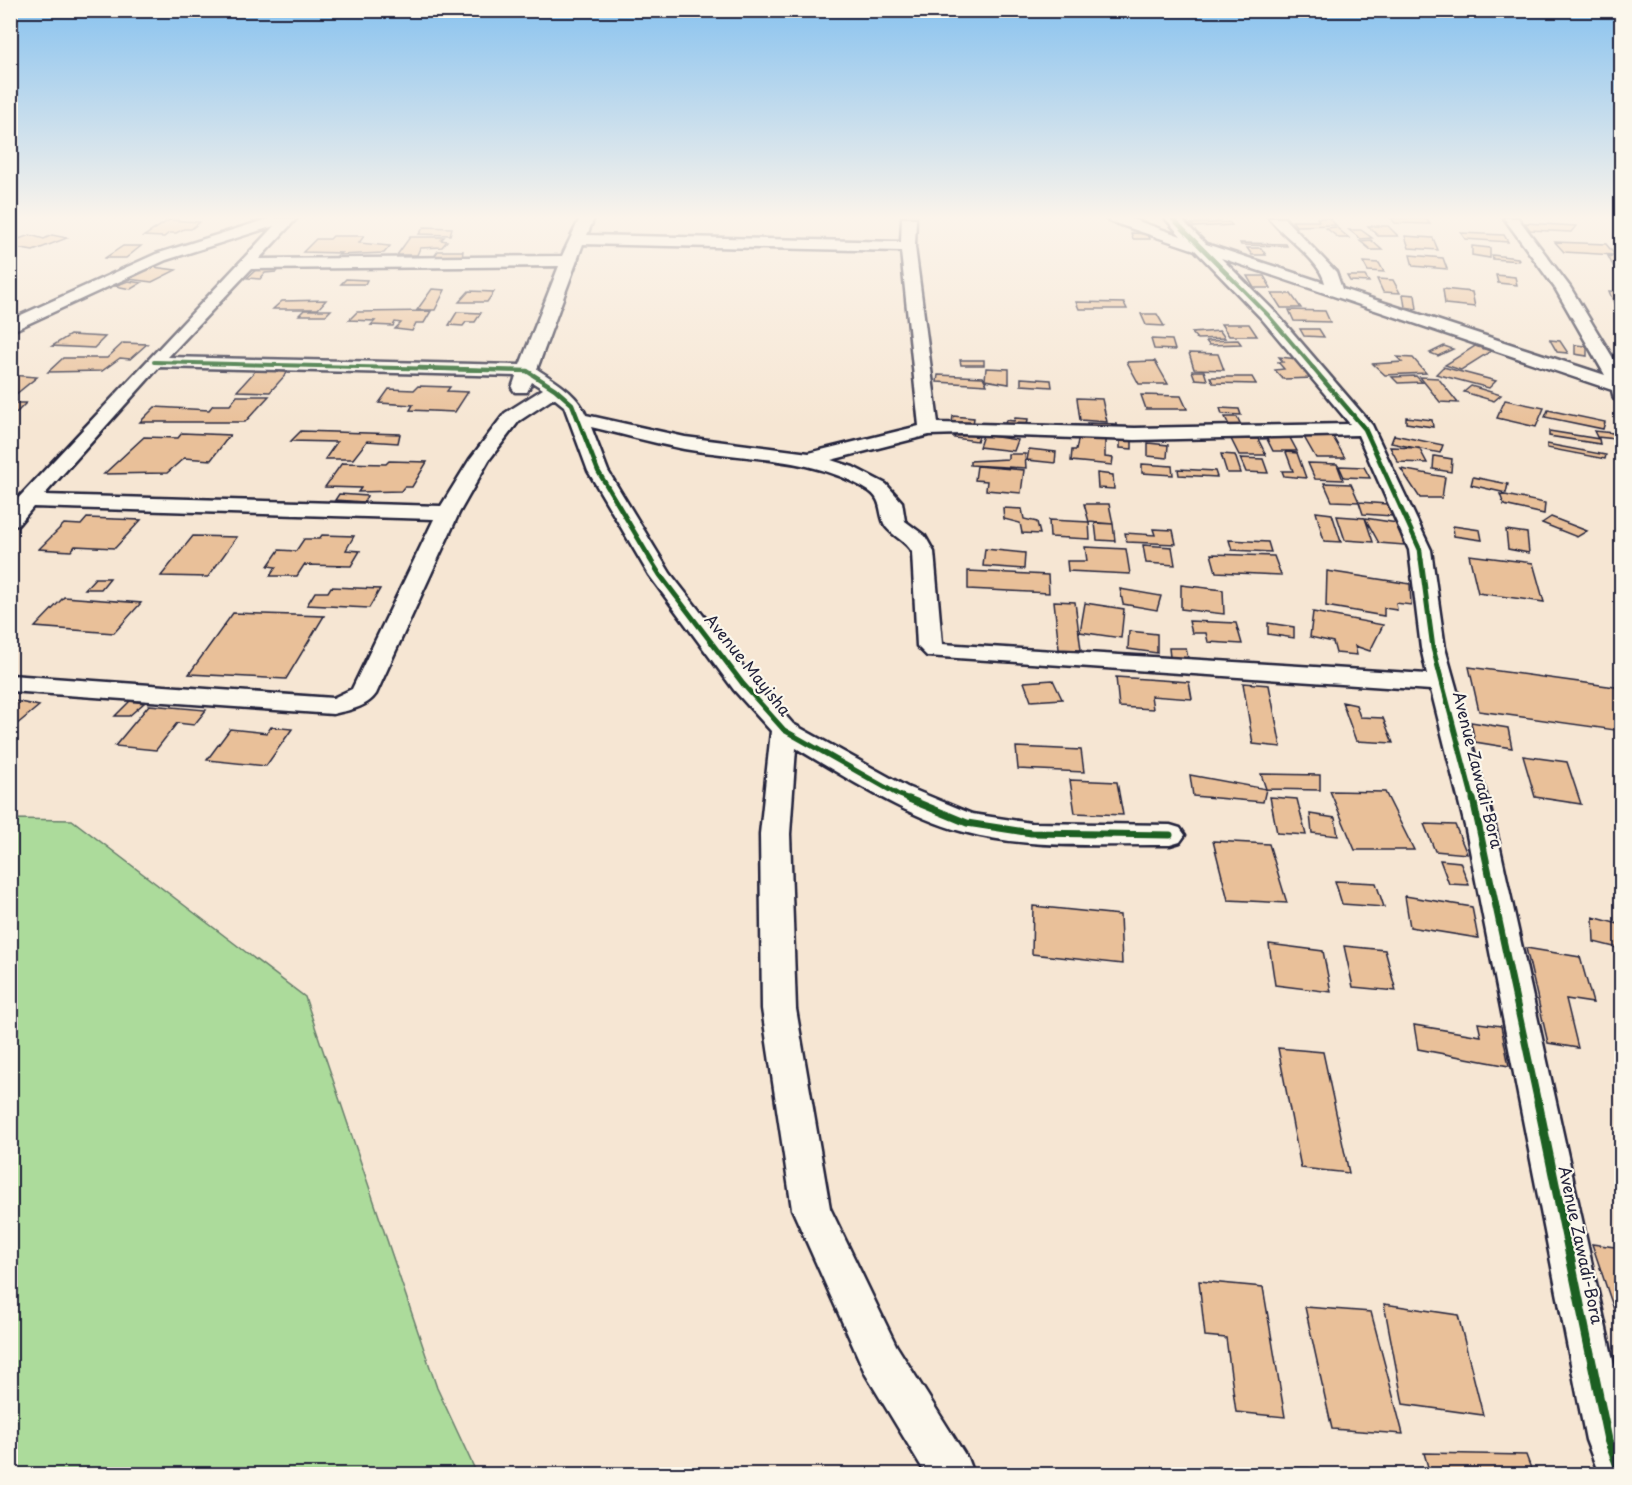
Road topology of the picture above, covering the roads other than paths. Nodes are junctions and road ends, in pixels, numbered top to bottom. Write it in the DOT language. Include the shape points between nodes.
graph roads {
  1 [pos="96,287"];
  2 [pos="226,287"];
  3 [pos="558,287"];
  4 [pos="913,287"];
  5 [pos="1241,287"];
  6 [pos="1318,287"];
  7 [pos="1334,287"];
  8 [pos="1562,287"];
  9 [pos="1335,293"];
  10 [pos="21,307"];
  11 [pos="43,311"];
  12 [pos="10,327"];
  13 [pos="154,362"];
  14 [pos="527,372"];
  15 [pos="1621,387"];
  16 [pos="555,388"];
  17 [pos="1622,399"];
  18 [pos="512,417"];
  19 [pos="579,419"];
  20 [pos="929,429"];
  21 [pos="1365,429"];
  22 [pos="809,459"];
  23 [pos="27,501"];
  24 [pos="448,513"];
  25 [pos="10,520"];
  26 [pos="10,683"];
  27 [pos="1442,683"];
  28 [pos="784,730"];
  29 [pos="1170,835"];
  30 [pos="951,1474"];
  31 [pos="1621,1474"];
  1 -- 11 [label="street"];
  2 -- 13 [label="street"];
  3 -- 14 [label="street"];
  4 -- 20 [label="street"];
  5 -- 21 [label="street, Avenue Zawadi-Bora"];
  6 -- 9 [label="street"];
  7 -- 9 [label="street"];
  8 -- 15 [label="street"];
  9 -- 15 [label="street"];
  10 -- 11 [label="street"];
  11 -- 12 [label="street"];
  13 -- 14 [label="street"];
  13 -- 23 [label="street"];
  14 -- 16 [label="street, Avenue Mayisha"];
  14 -- 18 [label="street"];
  15 -- 17 [label="street"];
  16 -- 18 [label="street"];
  16 -- 19 [label="street, Avenue Mayisha" via="572,404"];
  18 -- 24 [label="street" via="480,459"];
  19 -- 22 [label="street" via="685,442"];
  19 -- 28 [label="street, Avenue Mayisha" via="598,471 660,575 743,684"];
  20 -- 21 [label="street" via="1230,434"];
  20 -- 22 [label="street"];
  21 -- 27 [label="street, Avenue Zawadi-Bora" via="1420,550 1433,648"];
  22 -- 27 [label="street" via="846,471 886,494 895,524 917,541 923,552 929,646 936,651"];
  23 -- 24 [label="street"];
  23 -- 25 [label="street"];
  24 -- 26 [label="street" via="363,694 350,702 333,706"];
  27 -- 31 [label="street, Avenue Zawadi-Bora" via="1481,831 1608,1440"];
  28 -- 29 [label="street, Avenue Mayisha" via="897,794 967,823 1031,832"];
  28 -- 30 [label="street" via="775,834 779,1009 811,1209 881,1360"];
}
